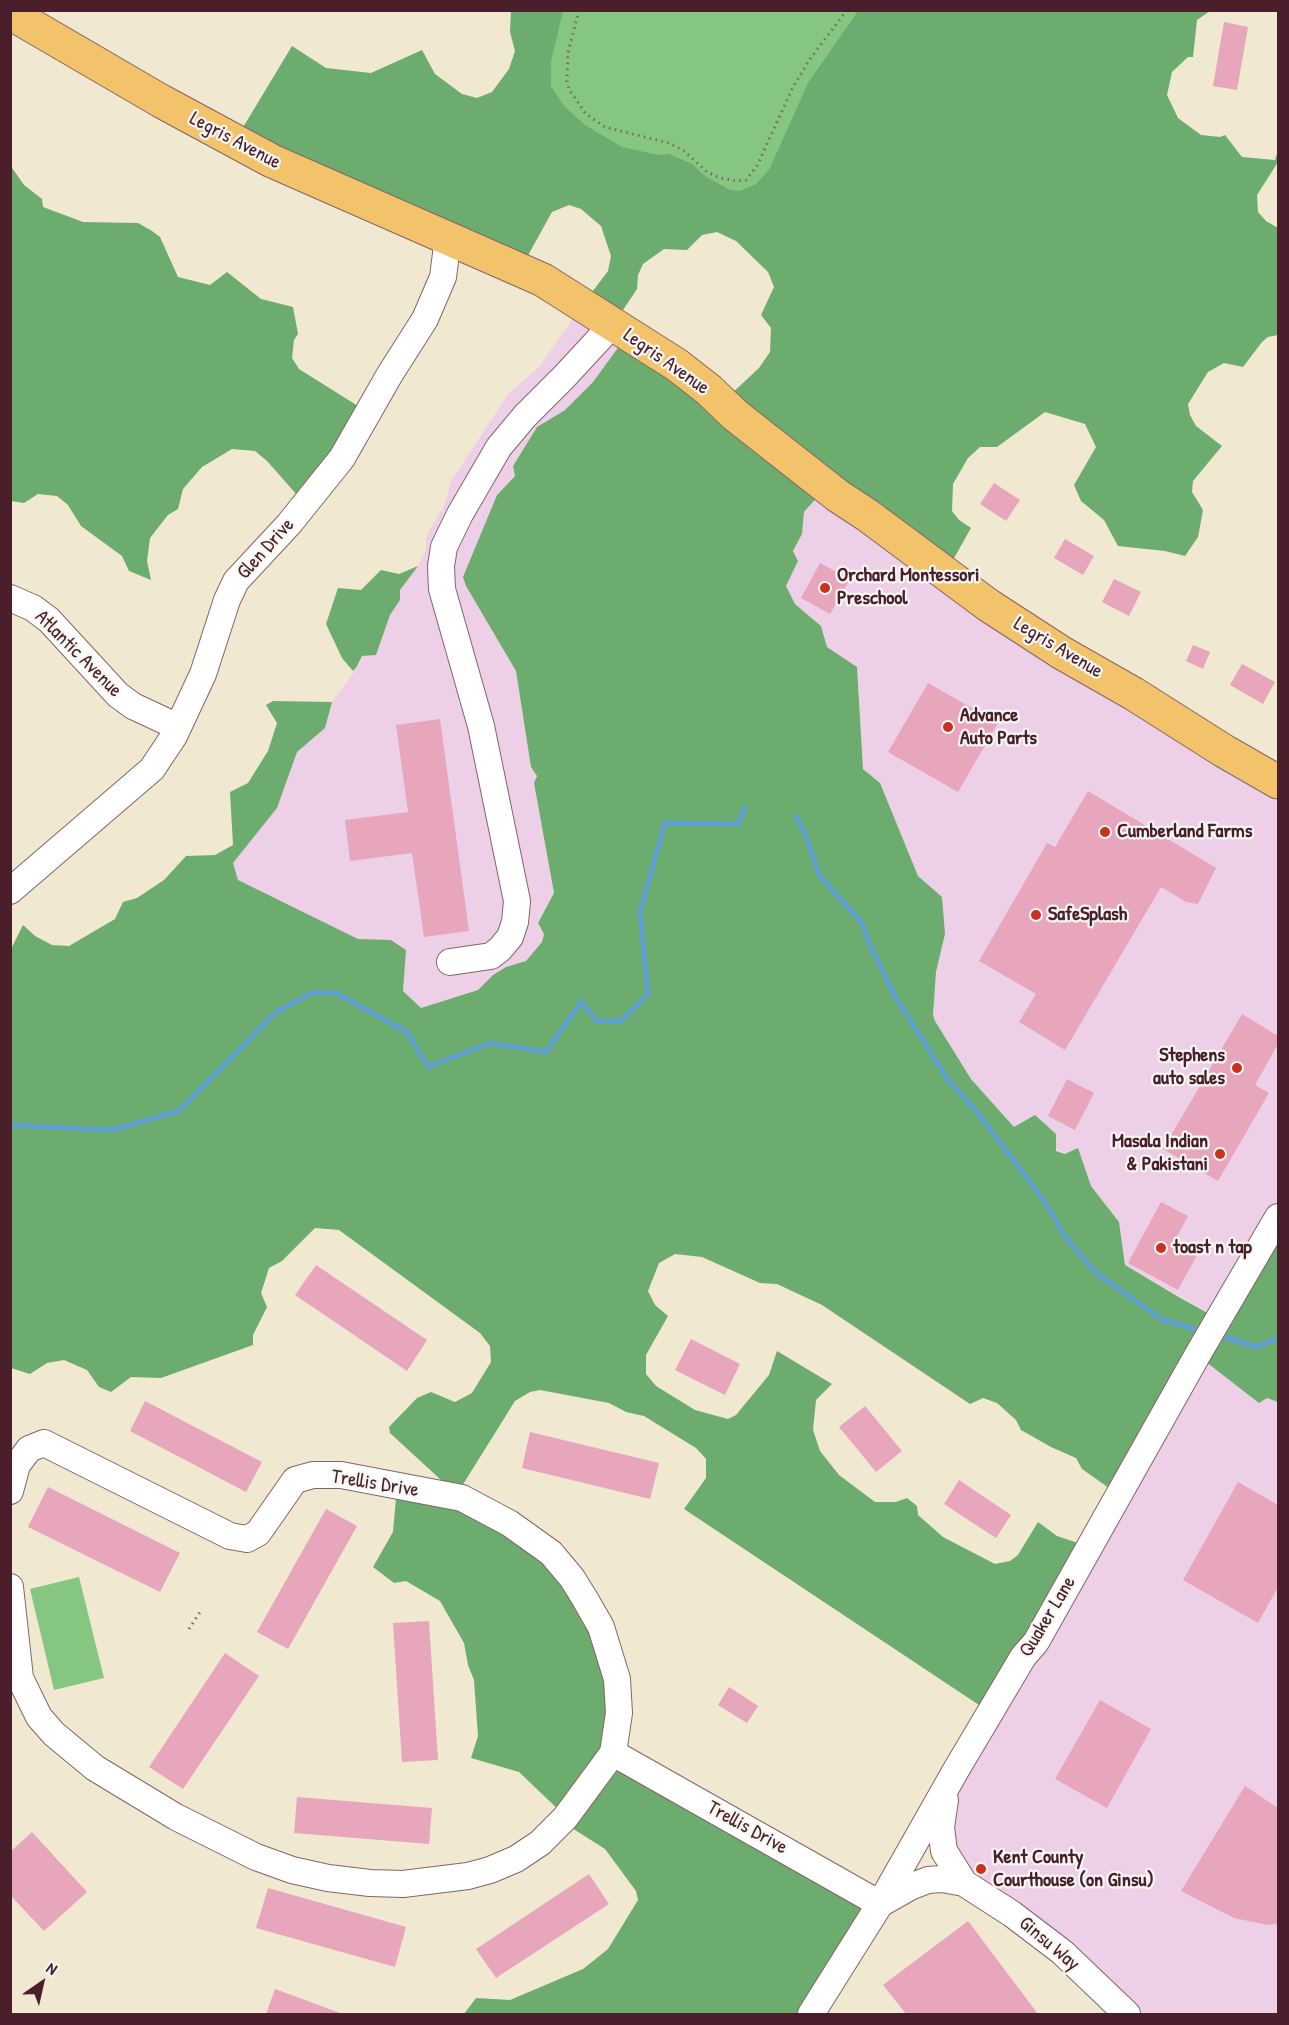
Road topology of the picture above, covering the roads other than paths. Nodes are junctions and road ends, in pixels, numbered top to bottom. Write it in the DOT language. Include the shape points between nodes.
graph roads {
  1 [pos="10,13"];
  2 [pos="448,238"];
  3 [pos="613,324"];
  4 [pos="10,598"];
  5 [pos="178,727"];
  6 [pos="1278,782"];
  7 [pos="10,891"];
  8 [pos="450,962"];
  9 [pos="1278,1216"];
  10 [pos="10,1491"];
  11 [pos="10,1587"];
  12 [pos="614,1754"];
  13 [pos="952,1779"];
  14 [pos="964,1883"];
  15 [pos="880,1904"];
  16 [pos="811,2014"];
  17 [pos="1127,2014"];
  1 -- 2 [label="main road, Legris Avenue" via="272,161"];
  2 -- 3 [label="main road, Legris Avenue" via="543,280"];
  2 -- 5 [label="street, Glen Drive" via="443,277 425,319 342,458 236,581 203,674"];
  3 -- 6 [label="main road, Legris Avenue" via="677,365 838,496 988,605"];
  3 -- 8 [label="street" via="499,447 444,547 442,589 481,726 517,901 510,937 500,949 491,956"];
  4 -- 5 [label="street, Atlantic Avenue" via="49,620 118,695"];
  5 -- 7 [label="street, Glen Drive" via="152,769"];
  9 -- 13 [label="street, Quaker Lane" via="1036,1641"];
  10 -- 12 [label="street, Trellis Drive" via="17,1465 28,1449 44,1443 230,1536 247,1539 258,1533 295,1480 313,1475 342,1475 462,1498 509,1523 551,1553 585,1599 601,1627 617,1678 619,1713"];
  11 -- 12 [label="street" via="20,1678 39,1717 54,1734 95,1768 176,1817 256,1857 292,1870 359,1882 403,1884 490,1870 540,1843 565,1818"];
  12 -- 15 [label="street, Trellis Drive"];
  13 -- 14 [label="street, Ginsu Way" via="942,1812 941,1836 944,1851"];
  13 -- 15 [label="street, Quaker Lane"];
  14 -- 15 [label="street, Ginsu Way" via="928,1880"];
  14 -- 17 [label="street, Ginsu Way" via="1062,1952"];
  15 -- 16 [label="street, Quaker Lane"];
}
